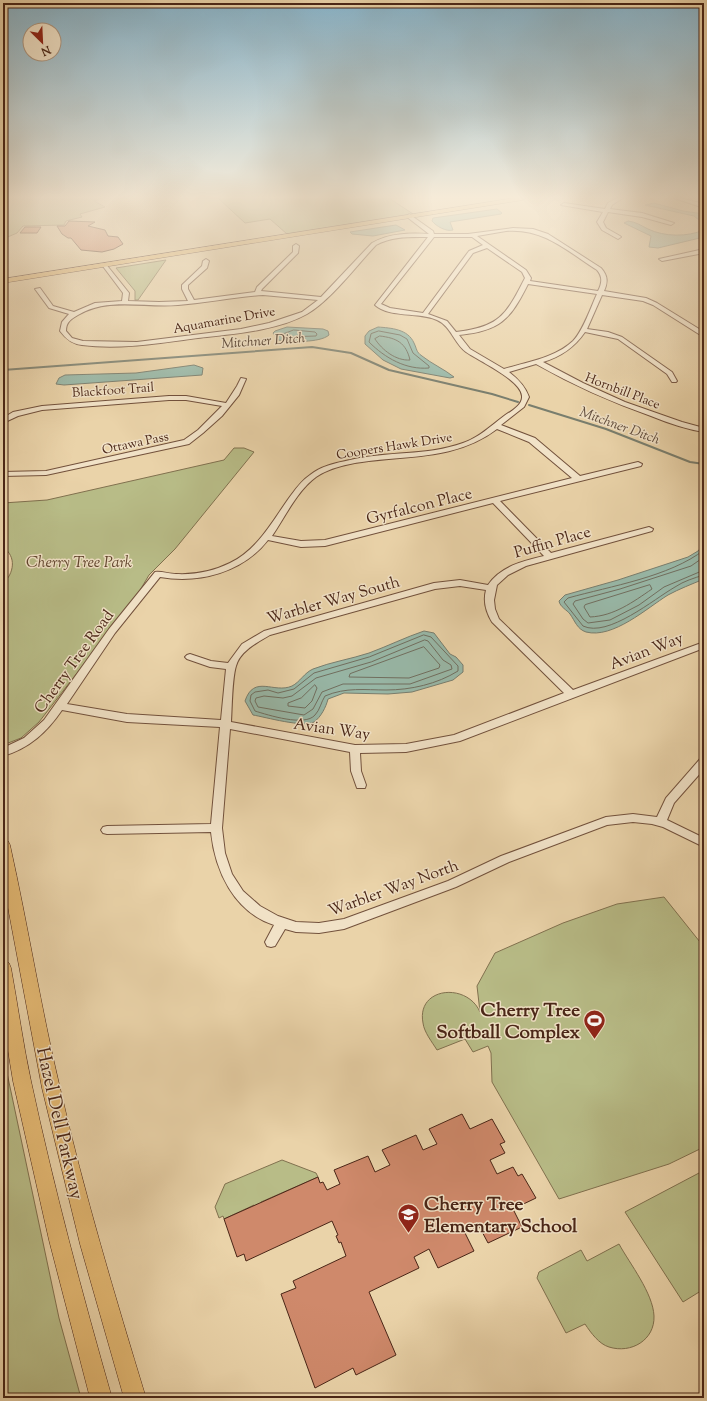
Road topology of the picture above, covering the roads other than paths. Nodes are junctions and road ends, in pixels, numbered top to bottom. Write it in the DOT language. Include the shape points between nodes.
graph roads {
  1 [pos="115,263"];
  2 [pos="206,263"];
  3 [pos="284,263"];
  4 [pos="357,263"];
  5 [pos="409,263"];
  6 [pos="463,263"];
  7 [pos="513,263"];
  8 [pos="589,263"];
  9 [pos="105,265"];
  10 [pos="3,281"];
  11 [pos="526,282"];
  12 [pos="38,289"];
  13 [pos="599,292"];
  14 [pos="258,293"];
  15 [pos="324,299"];
  16 [pos="125,302"];
  17 [pos="192,302"];
  18 [pos="74,314"];
  19 [pos="425,314"];
  20 [pos="583,330"];
  21 [pos="455,334"];
  22 [pos="704,335"];
  23 [pos="538,362"];
  24 [pos="502,372"];
  25 [pos="243,379"];
  26 [pos="674,381"];
  27 [pos="226,405"];
  28 [pos="3,421"];
  29 [pos="496,426"];
  30 [pos="704,430"];
  31 [pos="638,464"];
  32 [pos="3,474"];
  33 [pos="578,479"];
  34 [pos="494,500"];
  35 [pos="649,529"];
  36 [pos="266,537"];
  37 [pos="549,556"];
  38 [pos="3,560"];
  39 [pos="3,571"];
  40 [pos="158,574"];
  41 [pos="490,588"];
  42 [pos="704,645"];
  43 [pos="190,657"];
  44 [pos="231,666"];
  45 [pos="571,694"];
  46 [pos="61,706"];
  47 [pos="226,725"];
  48 [pos="355,749"];
  49 [pos="3,752"];
  50 [pos="704,762"];
  51 [pos="361,785"];
  52 [pos="660,822"];
  53 [pos="216,828"];
  54 [pos="107,830"];
  55 [pos="704,843"];
  56 [pos="3,845"];
  57 [pos="281,924"];
  58 [pos="271,942"];
  59 [pos="3,968"];
  60 [pos="101,1398"];
  61 [pos="135,1398"];
  1 -- 9 [label="main road"];
  2 -- 17 [label="street" via="205,267 185,285"];
  3 -- 14 [label="street" via="259,288"];
  4 -- 15 [label="street, Aquamarine Drive"];
  5 -- 19 [label="street, Coopers Hawk Drive" via="379,302 379,306"];
  6 -- 19 [label="street"];
  7 -- 11 [label="street" via="524,271 528,278"];
  8 -- 13 [label="street, Aquamarine Drive" via="602,272 605,279"];
  9 -- 10 [label="main road"];
  9 -- 16 [label="street" via="126,293"];
  11 -- 13 [label="street"];
  11 -- 21 [label="street" via="500,323 477,331"];
  12 -- 18 [label="street" via="51,307"];
  13 -- 20 [label="street, Aquamarine Drive"];
  13 -- 22 [label="street" via="650,302"];
  14 -- 15 [label="street"];
  14 -- 17 [label="street"];
  15 -- 18 [label="street, Aquamarine Drive" via="304,313 272,325 152,343 75,342 66,337 63,329"];
  16 -- 17 [label="street"];
  16 -- 18 [label="street" via="90,307"];
  19 -- 21 [label="street, Coopers Hawk Drive" via="444,321"];
  20 -- 23 [label="street, Aquamarine Drive" via="580,337 570,346"];
  20 -- 26 [label="street" via="620,338 670,373"];
  21 -- 24 [label="street, Coopers Hawk Drive" via="462,346"];
  23 -- 24 [label="street, Aquamarine Drive"];
  23 -- 30 [label="street, Hornbill Place" via="610,399 688,427"];
  24 -- 29 [label="street, Coopers Hawk Drive" via="522,386 526,397 519,409"];
  25 -- 27 [label="street, Ottawa Pass" via="241,388"];
  27 -- 28 [label="street, Blackfoot Trail" via="186,398 169,398 42,408 23,412"];
  27 -- 32 [label="street, Ottawa Pass" via="198,435 176,445 46,473"];
  29 -- 33 [label="street" via="532,440"];
  29 -- 36 [label="street, Coopers Hawk Drive" via="481,437 461,446 353,462 321,471 304,484"];
  31 -- 33 [label="street, Gyrfalcon Place"];
  33 -- 34 [label="street, Gyrfalcon Place"];
  34 -- 36 [label="street, Gyrfalcon Place" via="318,544 301,544"];
  34 -- 37 [label="street"];
  35 -- 37 [label="street, Puffin Place"];
  36 -- 40 [label="street, Coopers Hawk Drive" via="254,551 224,568 180,578"];
  37 -- 41 [label="street, Puffin Place" via="508,570 498,577"];
  38 -- 39 [label="street"];
  40 -- 46 [label="street, Cherry Tree Road" via="112,632"];
  41 -- 44 [label="street, Warbler Way South" via="460,583 434,586 280,628 254,639 238,654"];
  41 -- 45 [label="street" via="489,608 494,620"];
  42 -- 45 [label="street, Avian Way"];
  43 -- 44 [label="street" via="210,664"];
  44 -- 47 [label="street"];
  45 -- 48 [label="street, Avian Way" via="444,741 406,748"];
  46 -- 47 [label="street, Avian Way" via="127,718"];
  46 -- 49 [label="street, Cherry Tree Road" via="38,734 25,743"];
  47 -- 48 [label="street, Avian Way"];
  47 -- 53 [label="street, Warbler Way North"];
  48 -- 51 [label="street" via="356,772"];
  50 -- 52 [label="street" via="670,801"];
  52 -- 55 [label="street, Warbler Way North"];
  52 -- 57 [label="street, Warbler Way North" via="633,818 600,823 513,855 452,884 335,927 306,929"];
  53 -- 54 [label="street"];
  53 -- 57 [label="street, Warbler Way North" via="218,851 231,882 255,909"];
  56 -- 61 [label="main road, Hazel Dell Parkway" via="42,1047 65,1147"];
  57 -- 58 [label="street"];
  59 -- 60 [label="main road, Hazel Dell Parkway" via="38,1157"];
}
